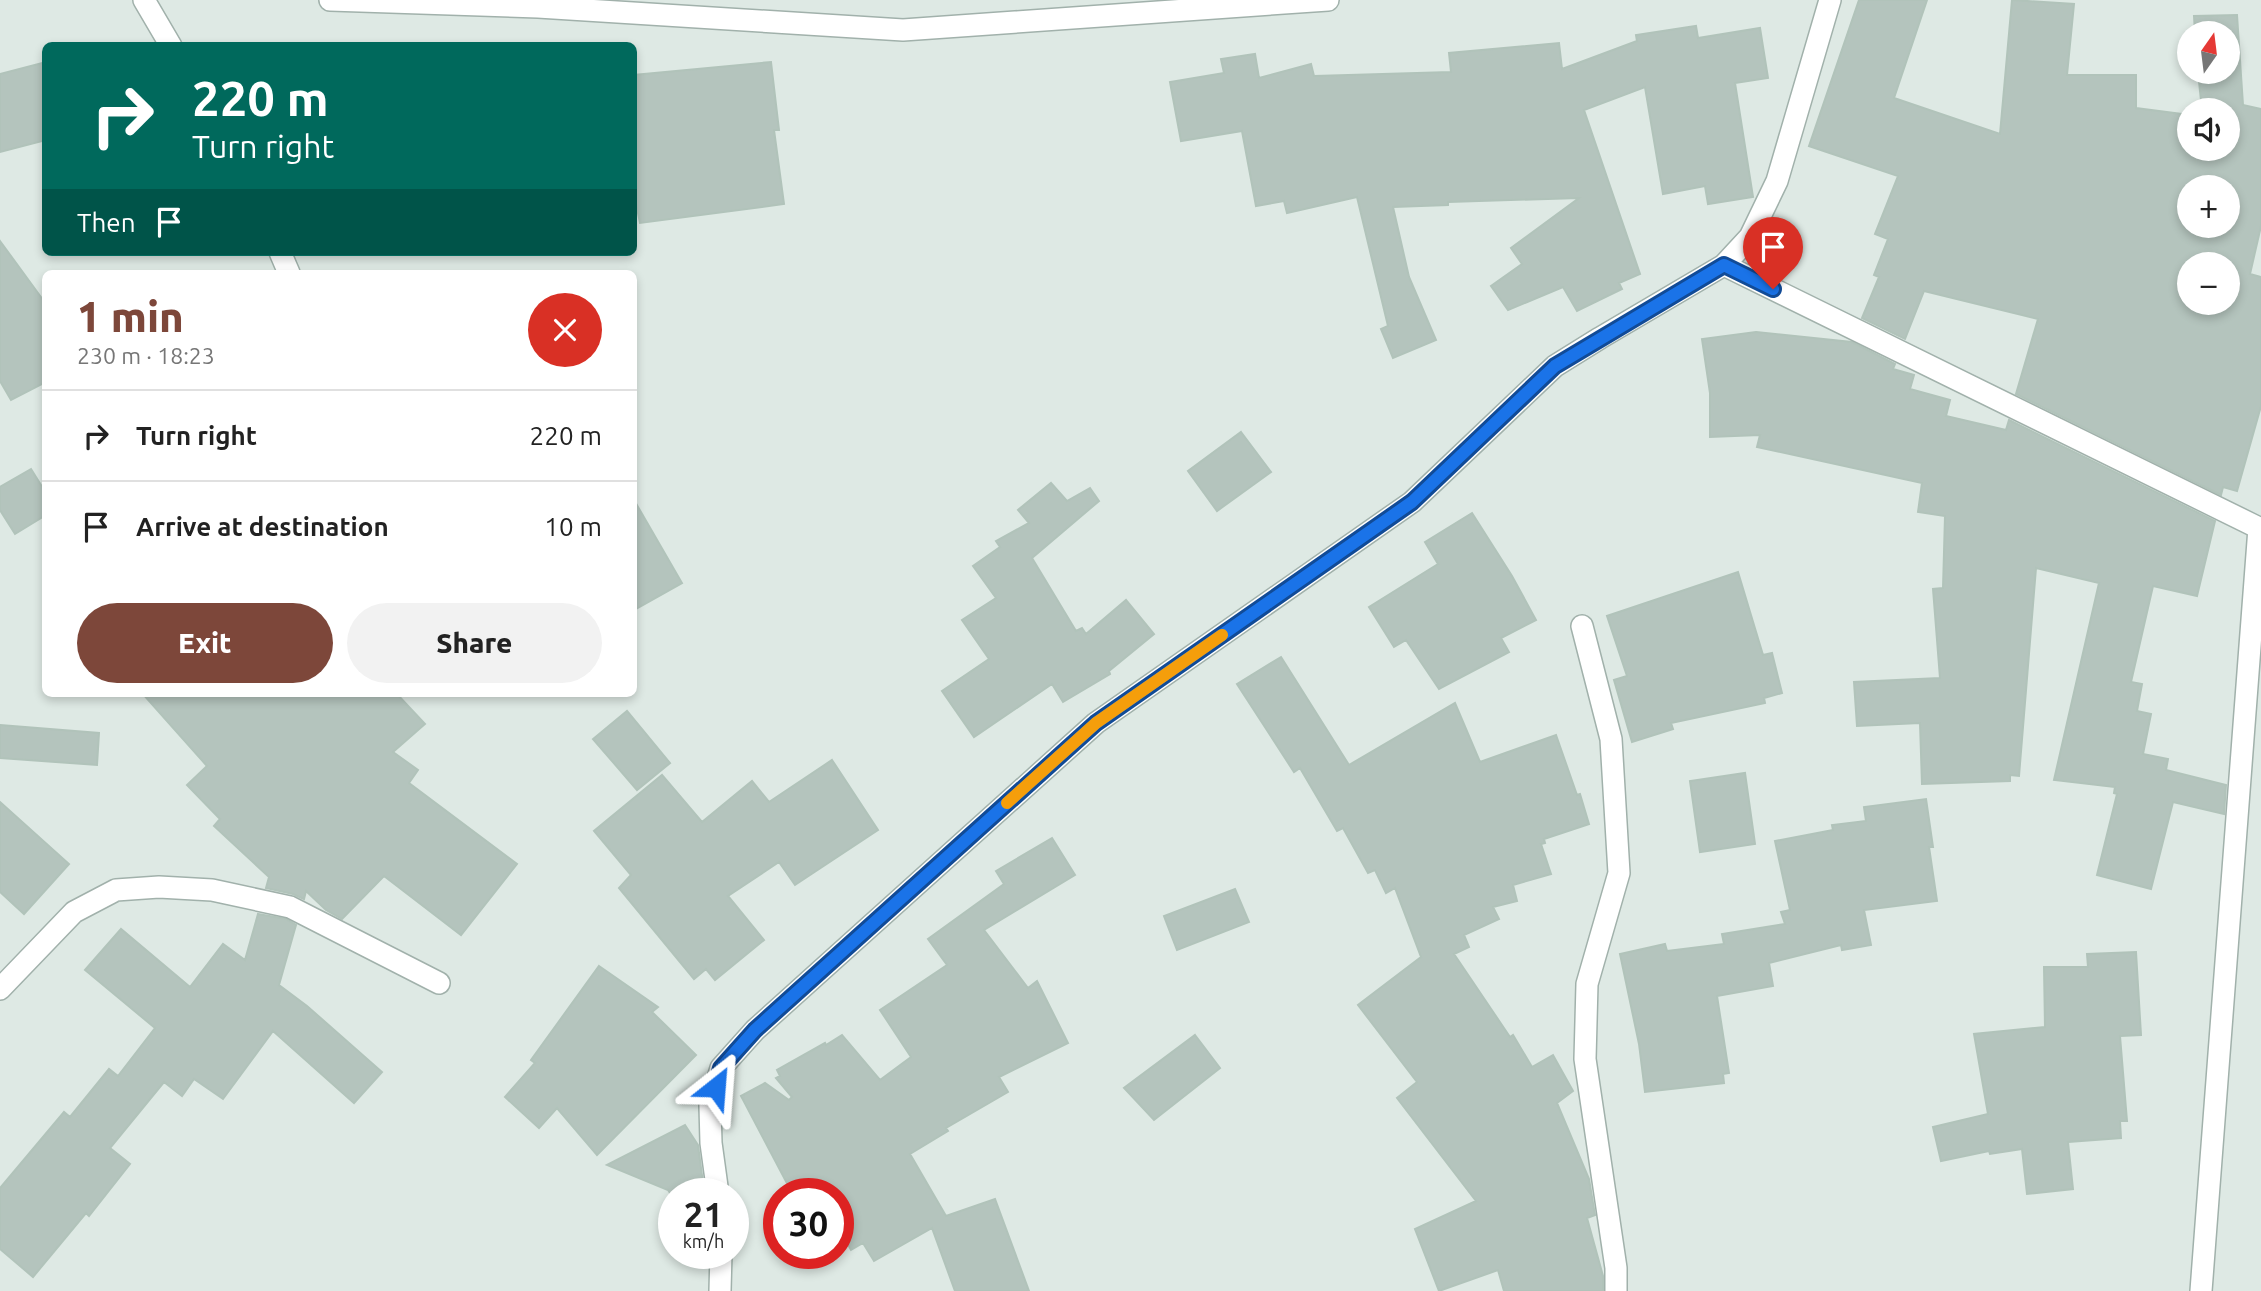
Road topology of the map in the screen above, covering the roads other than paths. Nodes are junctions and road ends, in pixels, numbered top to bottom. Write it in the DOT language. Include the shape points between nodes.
graph roads {
  1 [pos="144,0"];
  2 [pos="330,0"];
  3 [pos="1328,0"];
  4 [pos="1830,0"];
  5 [pos="1264,3"];
  6 [pos="169,42"];
  7 [pos="1724,265"];
  8 [pos="2260,529"];
  9 [pos="1582,626"];
  10 [pos="439,983"];
  11 [pos="0,989"];
  12 [pos="716,1178"];
  13 [pos="721,1269"];
  14 [pos="720,1291"];
  15 [pos="1616,1291"];
  16 [pos="2201,1291"];
  1 -- 6 [label="street"];
  2 -- 5 [label="street" via="538,7 904,30"];
  3 -- 5 [label="street"];
  4 -- 7 [label="street" via="1777,181 1750,237"];
  7 -- 8 [label="street"];
  7 -- 12 [label="street" via="1555,366 1412,502 1096,723 755,1030 721,1068 710,1105"];
  8 -- 16 [label="street"];
  9 -- 15 [label="street" via="1611,739 1619,873 1587,984 1585,1059"];
  10 -- 11 [label="street" via="290,907 212,890 159,887 116,890 74,912"];
  13 -- 14 [label="street"];
}
